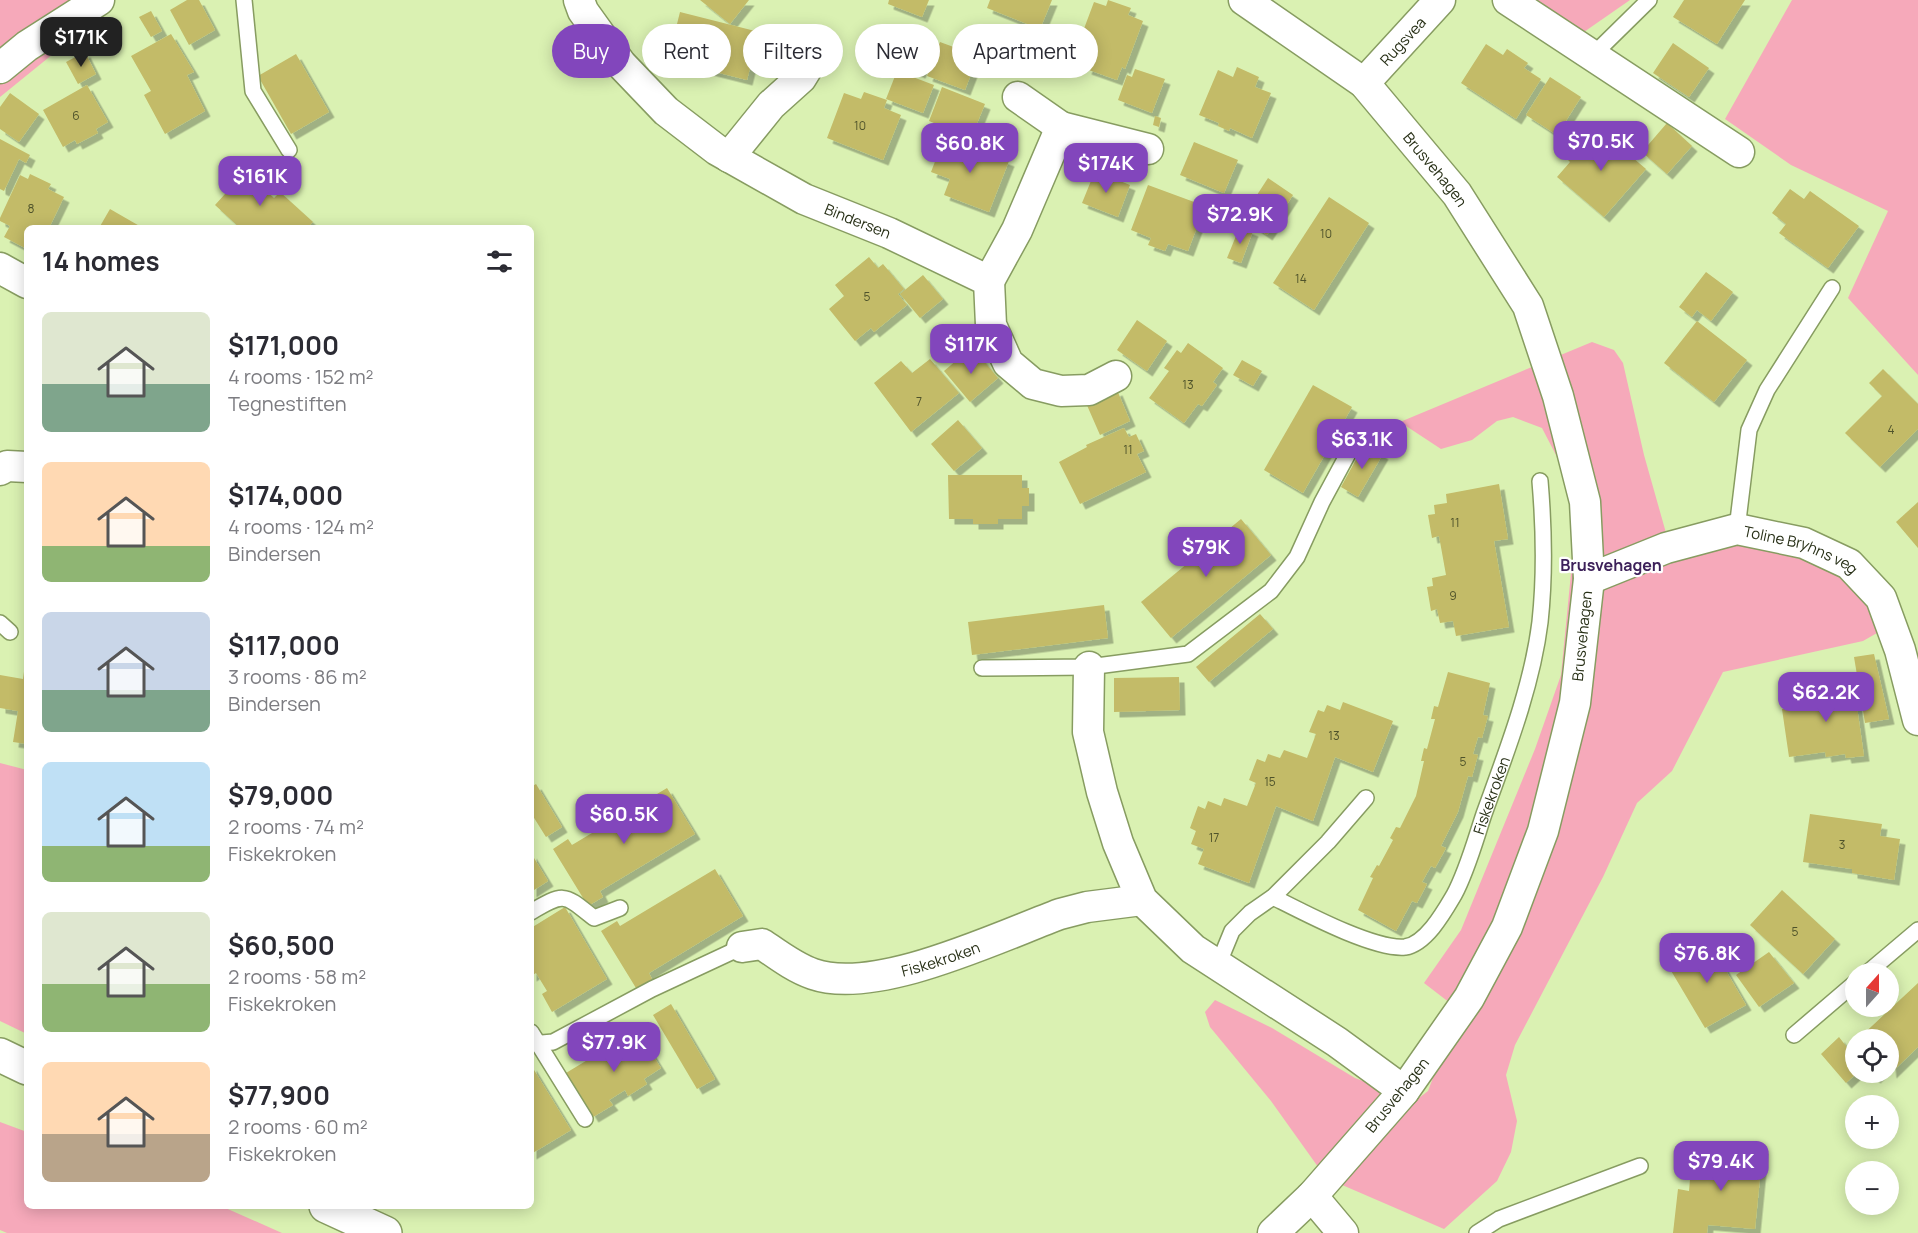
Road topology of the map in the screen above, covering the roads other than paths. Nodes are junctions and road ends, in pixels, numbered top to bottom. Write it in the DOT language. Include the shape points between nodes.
graph roads {
  1 [pos="99,0"];
  2 [pos="244,0"];
  3 [pos="579,0"];
  4 [pos="1244,0"];
  5 [pos="1440,0"];
  6 [pos="1508,0"];
  7 [pos="1649,0"];
  8 [pos="1591,57"];
  9 [pos="0,68"];
  10 [pos="801,78"];
  11 [pos="1364,83"];
  12 [pos="1018,97"];
  13 [pos="1061,127"];
  14 [pos="1148,149"];
  15 [pos="289,150"];
  16 [pos="1739,152"];
  17 [pos="729,157"];
  18 [pos="0,268"];
  19 [pos="24,281"];
  20 [pos="989,281"];
  21 [pos="1832,288"];
  22 [pos="1116,376"];
  23 [pos="1357,437"];
  24 [pos="24,467"];
  25 [pos="0,470"];
  26 [pos="1540,481"];
  27 [pos="1737,529"];
  28 [pos="1588,579"];
  29 [pos="982,668"];
  30 [pos="1089,668"];
  31 [pos="1918,720"];
  32 [pos="1366,798"];
  33 [pos="1274,897"];
  34 [pos="1142,900"];
  35 [pos="620,908"];
  36 [pos="534,910"];
  37 [pos="1918,930"];
  38 [pos="742,947"];
  39 [pos="1879,963"];
  40 [pos="1218,965"];
  41 [pos="1845,991"];
  42 [pos="1794,1035"];
  43 [pos="534,1040"];
  44 [pos="0,1055"];
  45 [pos="24,1067"];
  46 [pos="1404,1091"];
  47 [pos="585,1119"];
  48 [pos="1640,1166"];
  49 [pos="1312,1196"];
  50 [pos="333,1209"];
  51 [pos="385,1233"];
  52 [pos="1273,1233"];
  53 [pos="1343,1233"];
  54 [pos="1477,1233"];
  1 -- 9 [label="street"];
  2 -- 15 [label="lane" via="253,92"];
  3 -- 17 [label="street, Bindersen" via="621,64 666,111"];
  4 -- 11 [label="street, Brusvehagen"];
  5 -- 11 [label="street, Rugsvea"];
  6 -- 8 [label="street"];
  7 -- 8 [label="lane"];
  8 -- 16 [label="street"];
  10 -- 17 [label="street" via="771,105"];
  11 -- 28 [label="street, Brusvehagen" via="1457,194 1528,306 1558,396 1585,502"];
  12 -- 13 [label="street"];
  13 -- 14 [label="street"];
  13 -- 20 [label="street" via="1017,230"];
  17 -- 20 [label="street, Bindersen" via="804,199 889,233"];
  18 -- 19 [label="street"];
  20 -- 22 [label="street" via="991,325 1008,363 1033,384 1061,391 1089,390"];
  21 -- 27 [label="lane" via="1767,390 1749,430"];
  23 -- 30 [label="lane" via="1297,557 1270,591 1188,654"];
  24 -- 25 [label="street" via="7,466"];
  26 -- 33 [label="lane, Fiskekroken" via="1544,534 1535,650 1501,768 1454,894 1430,929 1406,947 1364,938"];
  27 -- 28 [label="street, Toline Bryhns veg" via="1666,548"];
  27 -- 31 [label="street, Toline Bryhns veg" via="1804,543 1849,564 1881,598 1900,650"];
  28 -- 46 [label="street, Brusvehagen" via="1575,703 1543,831 1508,927 1469,998"];
  29 -- 30 [label="lane"];
  30 -- 34 [label="street" via="1088,732 1118,843"];
  32 -- 33 [label="lane"];
  33 -- 40 [label="lane" via="1232,932"];
  34 -- 38 [label="street, Fiskekroken" via="1060,914 891,975 850,980 814,974 762,944"];
  34 -- 40 [label="street" via="1193,949"];
  35 -- 36 [label="lane" via="594,918 570,899 556,897"];
  37 -- 39 [label="lane"];
  38 -- 43 [label="lane" via="553,1042"];
  40 -- 46 [label="street"];
  41 -- 42 [label="lane"];
  43 -- 47 [label="lane"];
  44 -- 45 [label="main road"];
  46 -- 49 [label="street, Brusvehagen"];
  48 -- 54 [label="lane" via="1498,1219"];
  49 -- 52 [label="street, Brusvehagen"];
  49 -- 53 [label="street"];
  50 -- 51 [label="main road"];
}
